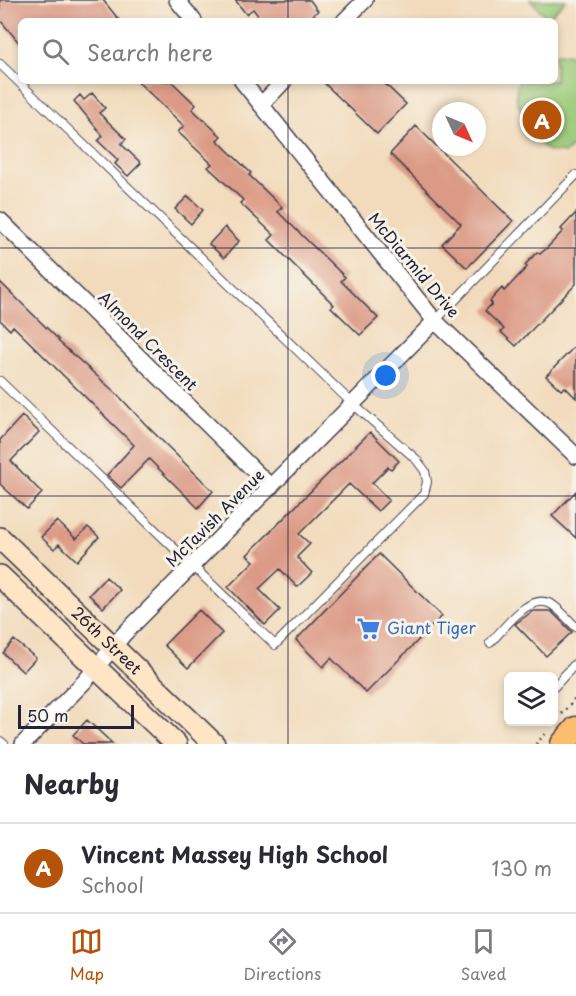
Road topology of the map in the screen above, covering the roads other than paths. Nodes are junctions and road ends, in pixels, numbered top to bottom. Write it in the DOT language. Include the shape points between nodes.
graph roads {
  1 [pos="177,0"];
  2 [pos="365,0"];
  3 [pos="192,18"];
  4 [pos="347,18"];
  5 [pos="0,64"];
  6 [pos="18,81"];
  7 [pos="21,84"];
  8 [pos="244,84"];
  9 [pos="281,84"];
  10 [pos="261,105"];
  11 [pos="576,175"];
  12 [pos="0,220"];
  13 [pos="435,321"];
  14 [pos="0,381"];
  15 [pos="354,405"];
  16 [pos="576,456"];
  17 [pos="271,487"];
  18 [pos="0,538"];
  19 [pos="192,566"];
  20 [pos="0,576"];
  21 [pos="576,627"];
  22 [pos="490,643"];
  23 [pos="113,647"];
  24 [pos="576,663"];
  25 [pos="96,667"];
  26 [pos="558,683"];
  27 [pos="576,729"];
  28 [pos="0,741"];
  29 [pos="4,744"];
  30 [pos="23,744"];
  31 [pos="176,744"];
  32 [pos="214,744"];
  33 [pos="563,744"];
  1 -- 3 [label="street"];
  2 -- 4 [label="street"];
  5 -- 6 [label="lane"];
  7 -- 15 [label="lane"];
  8 -- 10 [label="street, McDiarmid Drive"];
  9 -- 10 [label="street"];
  10 -- 13 [label="street, McDiarmid Drive"];
  11 -- 13 [label="lane"];
  12 -- 17 [label="street, Almond Crescent"];
  13 -- 15 [label="street, McTavish Avenue"];
  13 -- 16 [label="street, McDiarmid Drive"];
  14 -- 19 [label="lane"];
  15 -- 17 [label="street, McTavish Avenue"];
  15 -- 19 [label="lane" via="416,459 425,471 424,494 275,645"];
  17 -- 19 [label="street, McTavish Avenue"];
  18 -- 23 [label="street, 26th Street"];
  19 -- 23 [label="street, McTavish Avenue"];
  20 -- 25 [label="street, 26th Street"];
  21 -- 22 [label="lane" via="553,605 534,602"];
  23 -- 25 [label="street, McTavish Avenue"];
  23 -- 32 [label="street, 26th Street"];
  24 -- 26 [label="lane"];
  25 -- 30 [label="street, McTavish Avenue"];
  25 -- 31 [label="street, 26th Street"];
  27 -- 33 [label="main road"];
  28 -- 29 [label="lane"];
}
